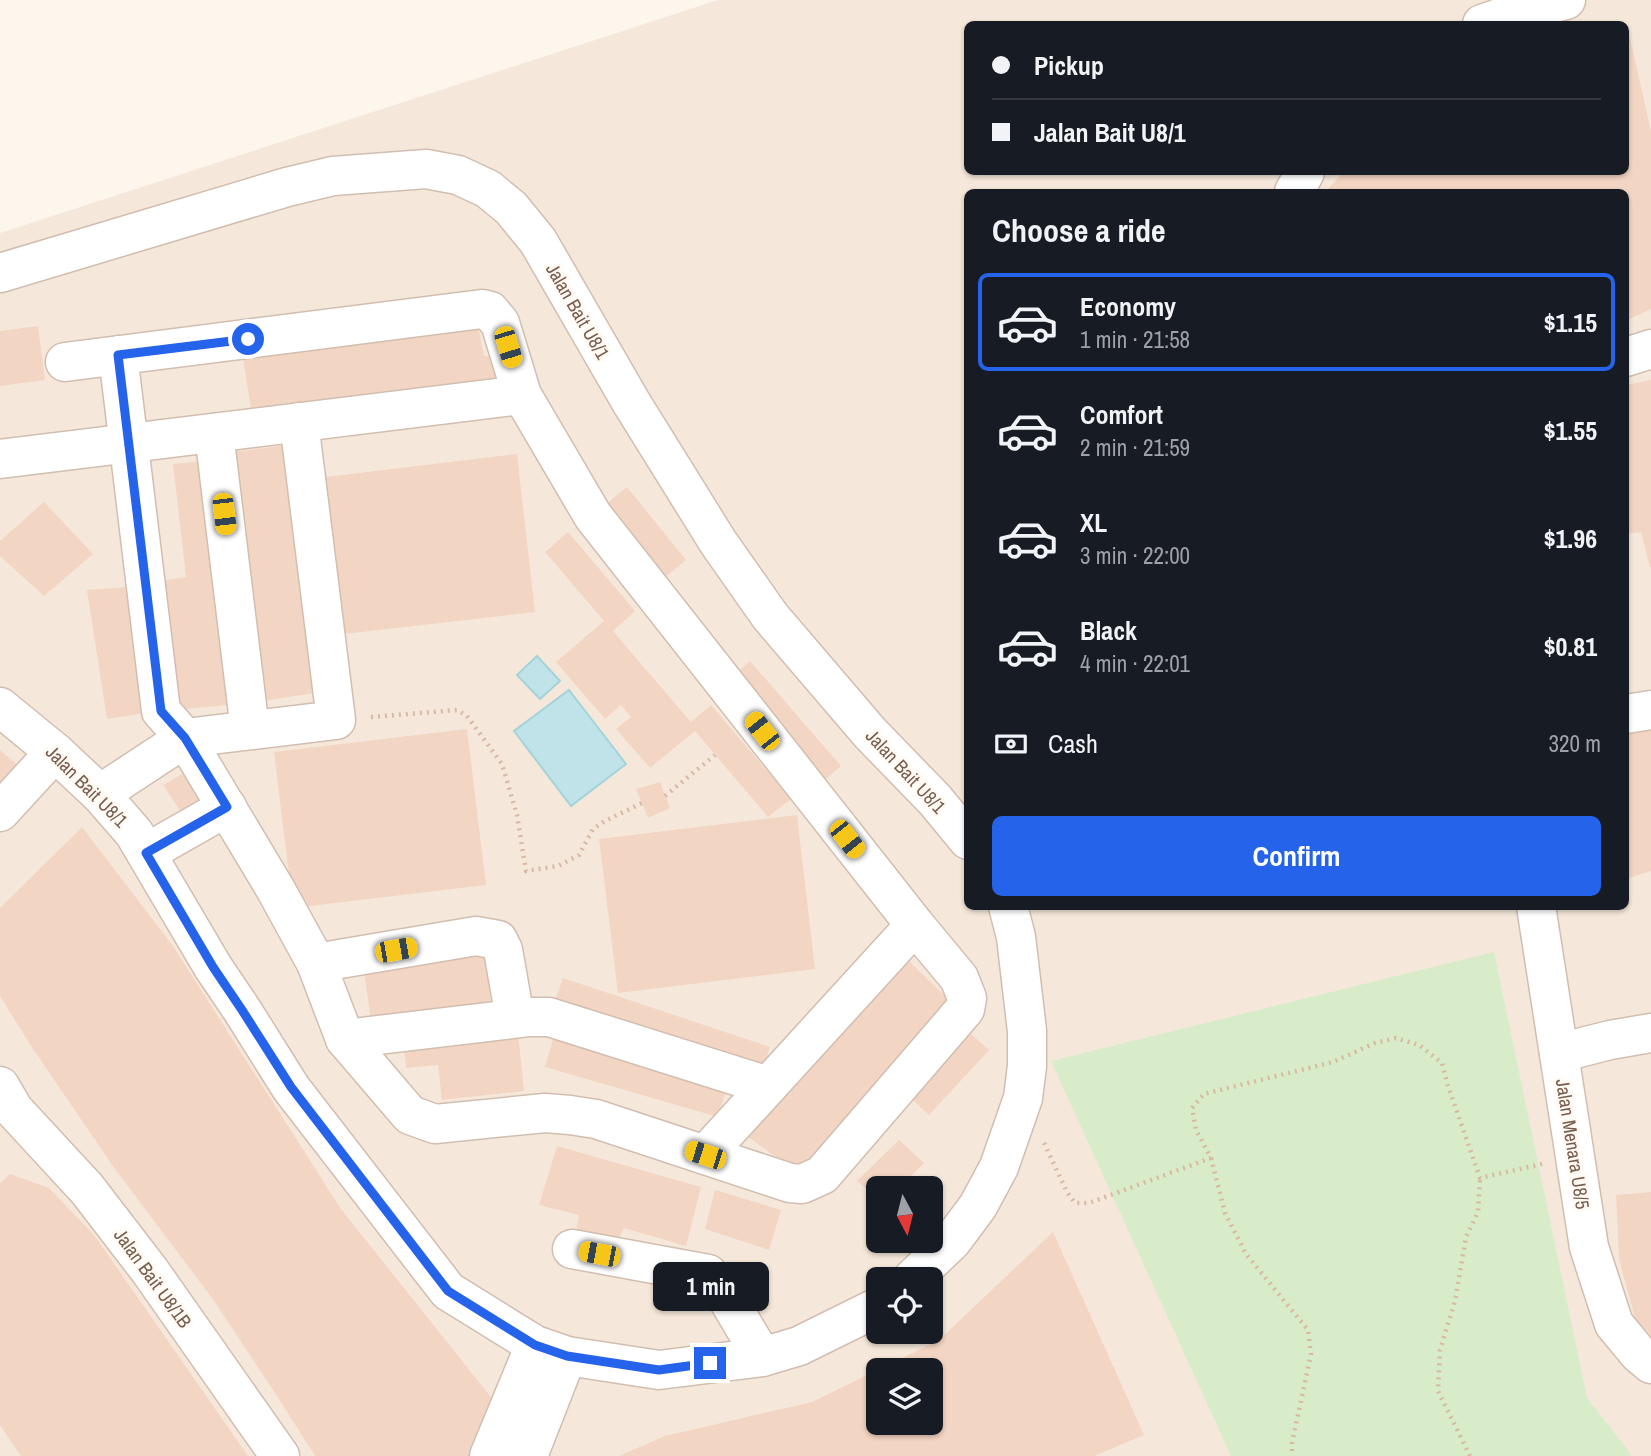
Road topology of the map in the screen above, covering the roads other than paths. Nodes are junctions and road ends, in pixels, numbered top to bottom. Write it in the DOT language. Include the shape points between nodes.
graph roads {
  1 [pos="1566,0"];
  2 [pos="1491,21"];
  3 [pos="0,273"];
  4 [pos="1651,349"];
  5 [pos="118,355"];
  6 [pos="1629,356"];
  7 [pos="65,362"];
  8 [pos="523,395"];
  9 [pos="299,422"];
  10 [pos="214,433"];
  11 [pos="128,443"];
  12 [pos="0,459"];
  13 [pos="1651,710"];
  14 [pos="1629,714"];
  15 [pos="4,717"];
  16 [pos="250,730"];
  17 [pos="185,738"];
  18 [pos="55,752"];
  19 [pos="100,794"];
  20 [pos="227,807"];
  21 [pos="0,811"];
  22 [pos="964,836"];
  23 [pos="146,853"];
  24 [pos="1009,910"];
  25 [pos="1537,910"];
  26 [pos="915,925"];
  27 [pos="316,963"];
  28 [pos="515,1018"];
  29 [pos="1651,1034"];
  30 [pos="345,1039"];
  31 [pos="1559,1052"];
  32 [pos="768,1086"];
  33 [pos="5,1106"];
  34 [pos="705,1155"];
  35 [pos="572,1249"];
  36 [pos="925,1267"];
  37 [pos="866,1313"];
  38 [pos="551,1351"];
  39 [pos="762,1357"];
  40 [pos="1651,1364"];
  41 [pos="280,1456"];
  42 [pos="489,1456"];
  43 [pos="528,1456"];
  1 -- 2 [label="street"];
  3 -- 22 [label="street, Jalan Bait U8/1" via="333,176 426,169 458,175 488,189 538,241 631,402 770,617"];
  4 -- 6 [label="street"];
  5 -- 7 [label="street"];
  5 -- 8 [label="street" via="482,309 500,323"];
  5 -- 11 [label="street"];
  8 -- 9 [label="street"];
  8 -- 26 [label="street" via="593,516"];
  9 -- 10 [label="street"];
  9 -- 16 [label="street" via="336,720"];
  10 -- 11 [label="street"];
  10 -- 16 [label="street"];
  11 -- 12 [label="street"];
  11 -- 17 [label="street" via="161,711"];
  13 -- 14 [label="street"];
  15 -- 18 [label="street, Jalan Bait U8/1"];
  16 -- 17 [label="street"];
  17 -- 19 [label="street"];
  17 -- 20 [label="street"];
  18 -- 19 [label="street, Jalan Bait U8/1"];
  18 -- 21 [label="street"];
  19 -- 23 [label="street, Jalan Bait U8/1"];
  20 -- 23 [label="street"];
  20 -- 27 [label="street"];
  23 -- 38 [label="street, Jalan Bait U8/1" via="291,1087 448,1291"];
  24 -- 36 [label="street" via="1027,1031 1023,1098 999,1167 978,1206"];
  25 -- 31 [label="street, Jalan Menara U8/5"];
  26 -- 32 [label="street"];
  26 -- 34 [label="street" via="959,978 967,998 965,1009 821,1175 802,1184 790,1183"];
  27 -- 28 [label="street" via="476,936 498,940"];
  27 -- 30 [label="street"];
  28 -- 30 [label="street"];
  28 -- 32 [label="street" via="549,1017"];
  29 -- 31 [label="street"];
  30 -- 34 [label="street" via="410,1115 435,1124 570,1115 596,1119"];
  31 -- 40 [label="street, Jalan Menara U8/5" via="1589,1247 1614,1324"];
  32 -- 34 [label="street"];
  33 -- 41 [label="street, Jalan Bait U8/1B" via="87,1189"];
  35 -- 39 [label="street" via="708,1275 722,1289"];
  37 -- 39 [label="street, Jalan Bait U8/1" via="799,1346"];
  38 -- 39 [label="street, Jalan Bait U8/1" via="659,1370"];
  38 -- 42 [label="street"];
  38 -- 43 [label="street"];
}
